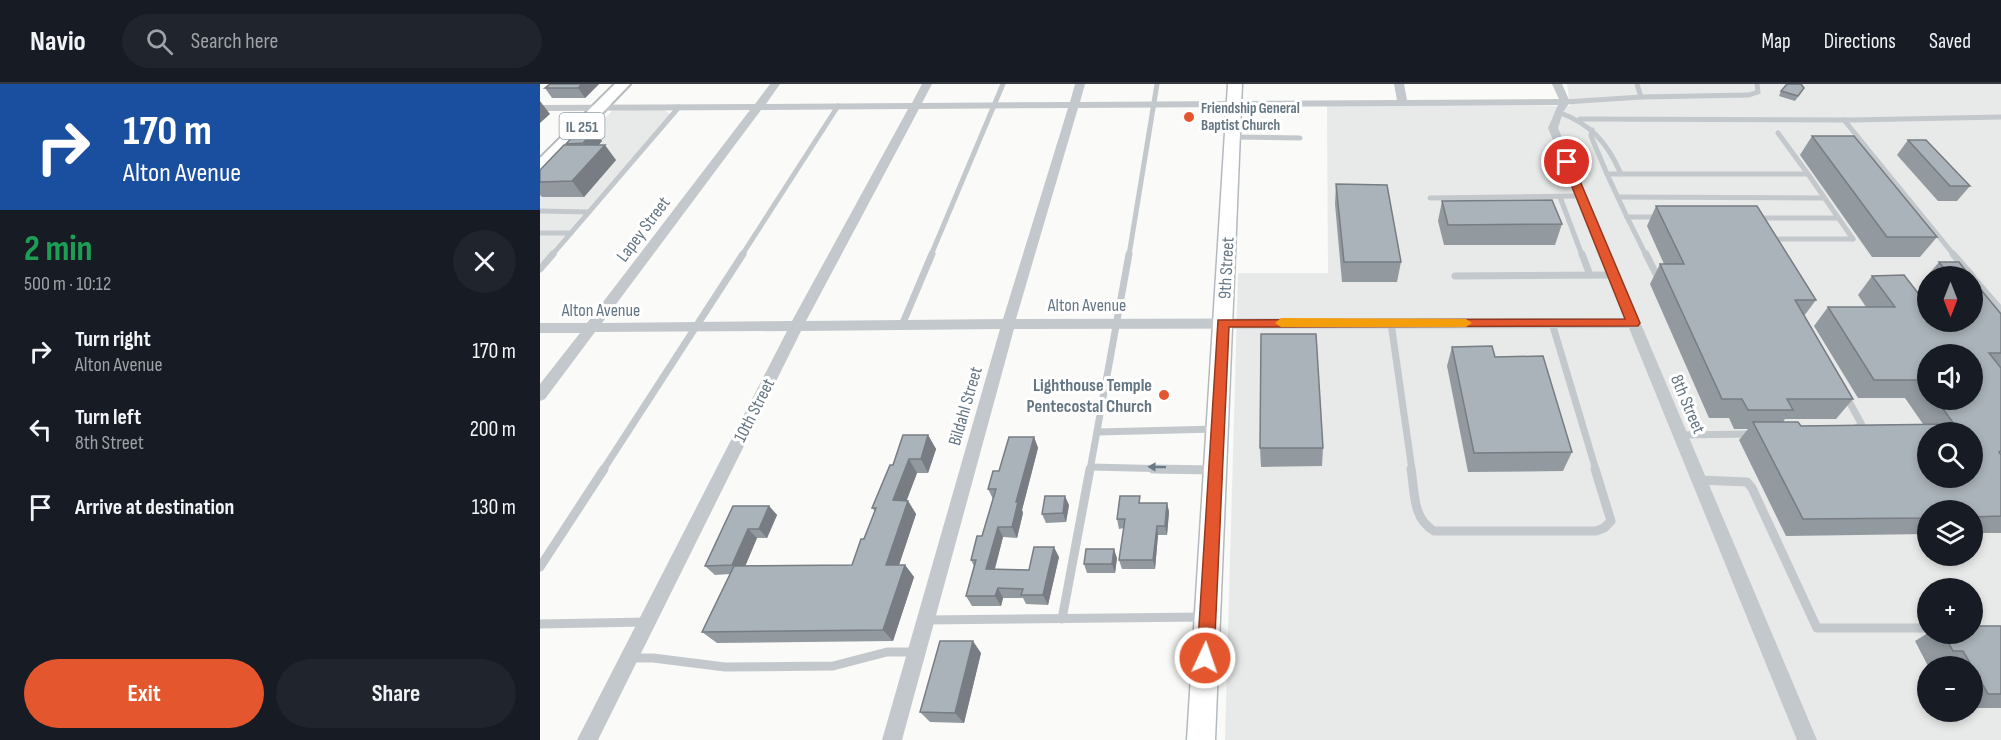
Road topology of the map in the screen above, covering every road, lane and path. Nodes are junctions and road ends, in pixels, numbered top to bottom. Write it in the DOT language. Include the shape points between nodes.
graph roads {
  1 [pos="623,84"];
  2 [pos="775,84"];
  3 [pos="927,84"];
  4 [pos="1003,84"];
  5 [pos="1080,84"];
  6 [pos="1157,84"];
  7 [pos="1399,84"];
  8 [pos="1557,84"];
  9 [pos="1637,84"];
  10 [pos="1757,84"];
  11 [pos="1235,94"];
  12 [pos="1641,97"];
  13 [pos="1403,103"];
  14 [pos="994,105"];
  15 [pos="1074,105"];
  16 [pos="1154,105"];
  17 [pos="838,106"];
  18 [pos="915,106"];
  19 [pos="600,107"];
  20 [pos="679,107"];
  21 [pos="758,107"];
  22 [pos="1562,107"];
  23 [pos="540,108"];
  24 [pos="2001,117"];
  25 [pos="1580,119"];
  26 [pos="1844,120"];
  27 [pos="1592,130"];
  28 [pos="1778,133"];
  29 [pos="1232,137"];
  30 [pos="1300,138"];
  31 [pos="1790,149"];
  32 [pos="1800,149"];
  33 [pos="540,168"];
  34 [pos="1607,174"];
  35 [pos="1621,174"];
  36 [pos="1808,174"];
  37 [pos="1560,196"];
  38 [pos="1581,196"];
  39 [pos="1618,197"];
  40 [pos="1430,198"];
  41 [pos="1824,198"];
  42 [pos="540,211"];
  43 [pos="589,212"];
  44 [pos="1627,217"];
  45 [pos="1662,218"];
  46 [pos="1744,218"];
  47 [pos="1838,218"];
  48 [pos="540,233"];
  49 [pos="571,233"];
  50 [pos="1760,239"];
  51 [pos="1963,266"];
  52 [pos="540,269"];
  53 [pos="1590,275"];
  54 [pos="1614,275"];
  55 [pos="1455,276"];
  56 [pos="1659,280"];
  57 [pos="1983,290"];
  58 [pos="2001,310"];
  59 [pos="1118,323"];
  60 [pos="1223,323"];
  61 [pos="1391,323"];
  62 [pos="1552,323"];
  63 [pos="1633,323"];
  64 [pos="1008,324"];
  65 [pos="902,325"];
  66 [pos="796,326"];
  67 [pos="540,328"];
  68 [pos="695,328"];
  69 [pos="589,329"];
  70 [pos="1839,384"];
  71 [pos="540,395"];
  72 [pos="1217,429"];
  73 [pos="1098,432"];
  74 [pos="1765,434"];
  75 [pos="1844,434"];
  76 [pos="1680,435"];
  77 [pos="1091,467"];
  78 [pos="1215,470"];
  79 [pos="1699,480"];
  80 [pos="540,567"];
  81 [pos="1208,617"];
  82 [pos="1062,619"];
  83 [pos="925,620"];
  84 [pos="647,622"];
  85 [pos="540,624"];
  86 [pos="1917,628"];
  87 [pos="916,652"];
  88 [pos="629,657"];
  89 [pos="587,740"];
  90 [pos="891,740"];
  91 [pos="1201,740"];
  92 [pos="1807,740"];
  1 -- 19 [label="main road, IL 251"];
  2 -- 21 [label="street, Lapey Street"];
  3 -- 18 [label="street, 10th Street"];
  4 -- 14 [label="lane"];
  5 -- 15 [label="street, Bildahl Street"];
  6 -- 16 [label="lane"];
  7 -- 13 [label="street"];
  8 -- 22 [label="street, 8th Street"];
  9 -- 12 [label="lane"];
  10 -- 12 [label="lane" via="1758,92 1749,95"];
  11 -- 13 [label="street"];
  11 -- 16 [label="street"];
  11 -- 29 [label="street, 9th Street"];
  12 -- 22 [label="lane"];
  13 -- 22 [label="street"];
  14 -- 15 [label="street"];
  14 -- 18 [label="street"];
  14 -- 65 [label="lane"];
  15 -- 16 [label="street"];
  15 -- 64 [label="street, Bildahl Street"];
  16 -- 59 [label="lane"];
  17 -- 18 [label="street"];
  17 -- 21 [label="street"];
  17 -- 68 [label="lane"];
  18 -- 66 [label="street, 10th Street"];
  19 -- 20 [label="street"];
  19 -- 23 [label="street"];
  19 -- 33 [label="main road, IL 251"];
  20 -- 21 [label="street"];
  20 -- 43 [label="lane"];
  21 -- 69 [label="street, Lapey Street"];
  22 -- 25 [label="lane"];
  22 -- 38 [label="street, 8th Street" via="1553,128"];
  24 -- 26 [label="lane"];
  25 -- 26 [label="lane"];
  25 -- 27 [label="lane"];
  26 -- 51 [label="lane"];
  27 -- 34 [label="lane"];
  27 -- 35 [label="lane" via="1611,149"];
  28 -- 31 [label="lane"];
  29 -- 30 [label="lane"];
  29 -- 60 [label="street, 9th Street"];
  31 -- 32 [label="lane"];
  31 -- 36 [label="lane"];
  34 -- 35 [label="lane"];
  34 -- 39 [label="lane"];
  35 -- 36 [label="lane"];
  36 -- 41 [label="lane"];
  37 -- 38 [label="lane"];
  37 -- 40 [label="lane"];
  37 -- 53 [label="lane"];
  38 -- 54 [label="street, 8th Street"];
  39 -- 41 [label="lane"];
  39 -- 44 [label="lane"];
  41 -- 47 [label="lane"];
  42 -- 43 [label="lane"];
  43 -- 49 [label="lane"];
  44 -- 45 [label="lane"];
  44 -- 56 [label="lane"];
  46 -- 47 [label="lane"];
  47 -- 50 [label="lane" via="1853,239"];
  48 -- 49 [label="lane"];
  49 -- 52 [label="lane"];
  53 -- 54 [label="lane"];
  53 -- 55 [label="lane"];
  54 -- 63 [label="street, 8th Street"];
  57 -- 58 [label="lane"];
  59 -- 60 [label="street, Alton Avenue"];
  59 -- 64 [label="street, Alton Avenue"];
  59 -- 73 [label="lane"];
  60 -- 61 [label="street, Alton Avenue"];
  60 -- 72 [label="street, 9th Street"];
  61 -- 62 [label="street, Alton Avenue"];
  61 -- 62 [label="lane" via="1418,516 1426,526 1434,531 1596,531 1611,521"];
  62 -- 63 [label="street, Alton Avenue"];
  63 -- 76 [label="street, 8th Street"];
  64 -- 65 [label="street, Alton Avenue"];
  64 -- 83 [label="street, Bildahl Street"];
  65 -- 66 [label="street, Alton Avenue"];
  66 -- 68 [label="street, Alton Avenue"];
  66 -- 84 [label="street, 10th Street"];
  67 -- 69 [label="street, Alton Avenue"];
  68 -- 69 [label="street, Alton Avenue"];
  68 -- 80 [label="lane"];
  69 -- 71 [label="street, Lapey Street"];
  70 -- 75 [label="lane" via="1862,425"];
  72 -- 73 [label="lane"];
  72 -- 78 [label="street, 9th Street"];
  73 -- 77 [label="lane"];
  74 -- 76 [label="lane"];
  76 -- 79 [label="street, 8th Street"];
  78 -- 77 [label="lane, one-way"];
  77 -- 82 [label="lane"];
  78 -- 81 [label="street, 9th Street"];
  79 -- 86 [label="lane" via="1747,483 1752,488 1817,628"];
  79 -- 92 [label="street, 8th Street"];
  81 -- 82 [label="lane"];
  81 -- 91 [label="street, 9th Street"];
  82 -- 83 [label="lane"];
  83 -- 87 [label="street, Bildahl Street"];
  84 -- 85 [label="lane"];
  84 -- 88 [label="street, 10th Street"];
  87 -- 88 [label="lane" via="887,652 833,666 725,667"];
  87 -- 90 [label="street, Bildahl Street"];
  88 -- 89 [label="street, 10th Street"];
}
